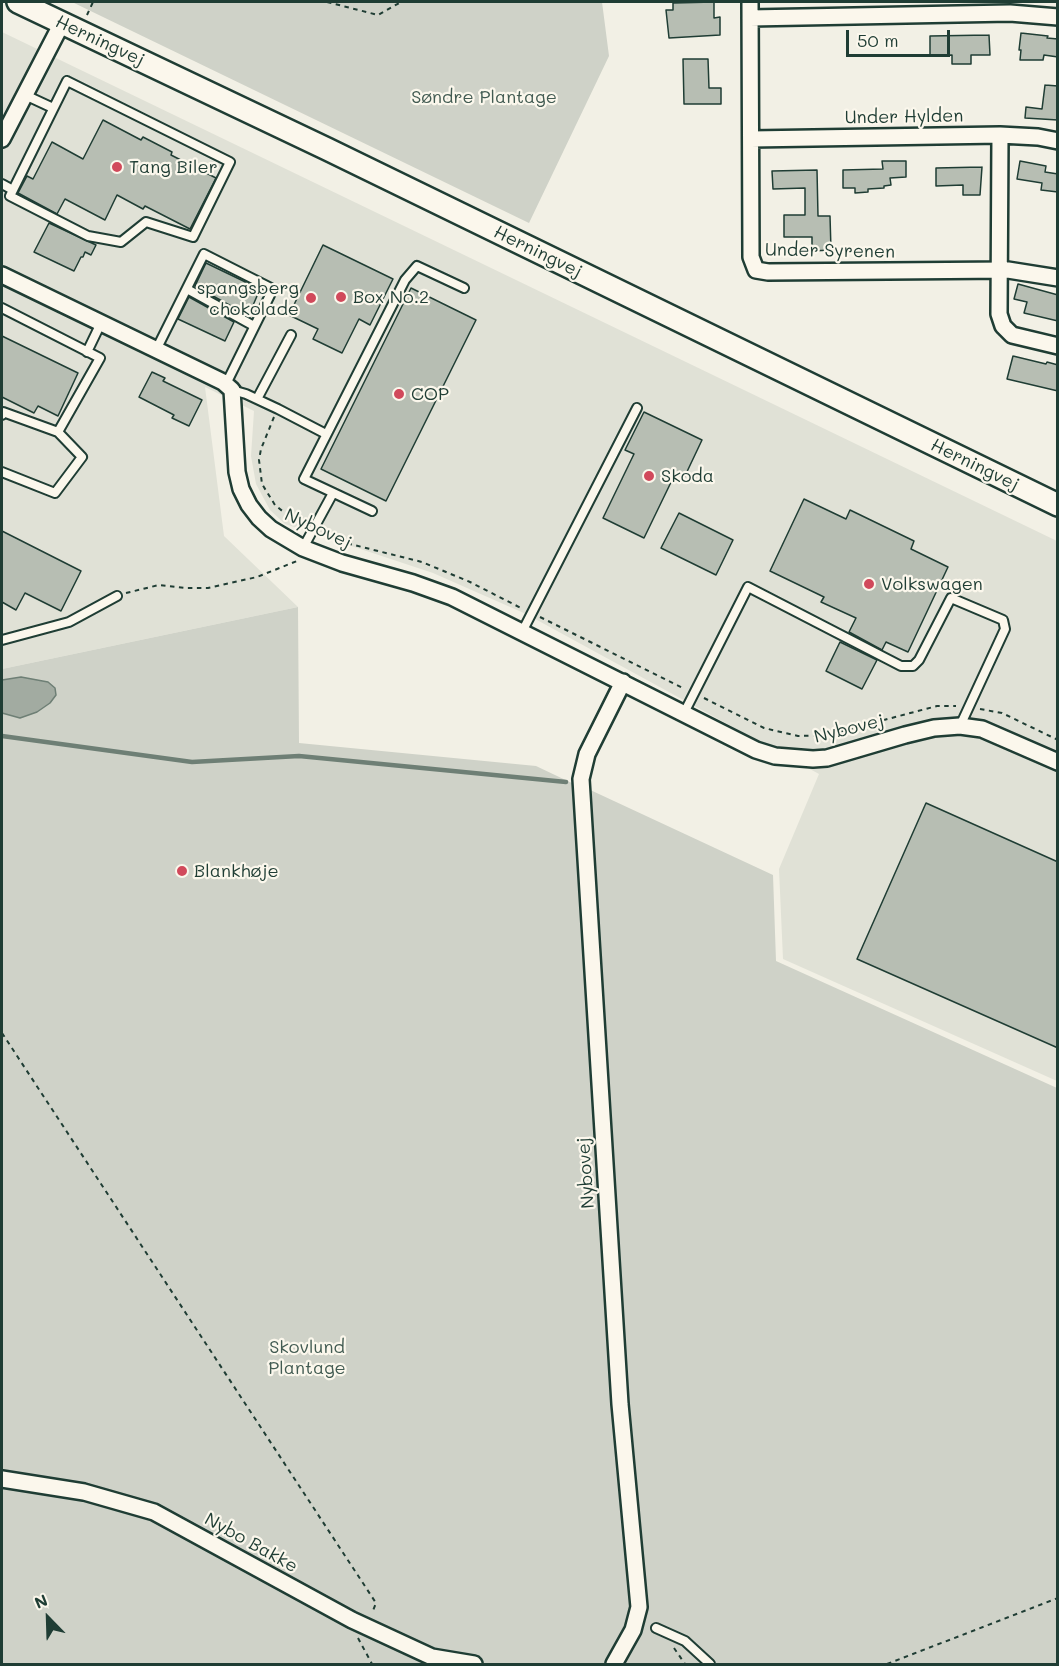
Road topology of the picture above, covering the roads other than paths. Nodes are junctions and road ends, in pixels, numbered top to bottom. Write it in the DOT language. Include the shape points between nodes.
graph roads {
  1 [pos="18,2"];
  2 [pos="750,2"];
  3 [pos="1058,17"];
  4 [pos="750,18"];
  5 [pos="62,23"];
  6 [pos="25,95"];
  7 [pos="53,108"];
  8 [pos="1000,135"];
  9 [pos="2,139"];
  10 [pos="751,139"];
  11 [pos="1058,141"];
  12 [pos="2,184"];
  13 [pos="13,190"];
  14 [pos="999,270"];
  15 [pos="2,275"];
  16 [pos="1058,278"];
  17 [pos="464,288"];
  18 [pos="187,289"];
  19 [pos="2,308"];
  20 [pos="101,323"];
  21 [pos="254,326"];
  22 [pos="291,335"];
  23 [pos="1058,346"];
  24 [pos="156,350"];
  25 [pos="87,352"];
  26 [pos="229,387"];
  27 [pos="258,399"];
  28 [pos="637,408"];
  29 [pos="2,416"];
  30 [pos="58,432"];
  31 [pos="326,434"];
  32 [pos="2,472"];
  33 [pos="333,493"];
  34 [pos="1058,505"];
  35 [pos="372,511"];
  36 [pos="308,549"];
  37 [pos="117,596"];
  38 [pos="522,632"];
  39 [pos="2,640"];
  40 [pos="623,682"];
  41 [pos="684,713"];
  42 [pos="960,726"];
  43 [pos="1058,762"];
  44 [pos="2,1479"];
  45 [pos="656,1628"];
  46 [pos="474,1665"];
  47 [pos="614,1665"];
  48 [pos="710,1665"];
  1 -- 5 [label="main road, Herningvej"];
  2 -- 4 [label="street"];
  3 -- 4 [label="street" via="1010,13"];
  4 -- 10 [label="street"];
  5 -- 6 [label="street"];
  5 -- 34 [label="main road, Herningvej"];
  6 -- 7 [label="lane"];
  6 -- 9 [label="street"];
  7 -- 13 [label="lane"];
  7 -- 13 [label="lane" via="66,81 230,162 193,237 146,222 121,242 88,236 10,196"];
  8 -- 10 [label="street, Under Hylden"];
  8 -- 11 [label="street, Under Hylden"];
  8 -- 14 [label="street"];
  10 -- 14 [label="street, Under Syrenen" via="751,257 756,270"];
  12 -- 13 [label="lane"];
  14 -- 16 [label="street, Under Syrenen"];
  14 -- 23 [label="street" via="999,314 1003,326 1012,335"];
  15 -- 20 [label="street"];
  17 -- 31 [label="lane" via="417,266 405,280"];
  18 -- 21 [label="lane"];
  18 -- 21 [label="lane" via="204,254 273,289"];
  18 -- 24 [label="lane"];
  19 -- 25 [label="lane"];
  20 -- 24 [label="street"];
  20 -- 25 [label="lane"];
  21 -- 26 [label="lane"];
  22 -- 27 [label="lane"];
  24 -- 26 [label="street"];
  25 -- 30 [label="lane" via="100,358"];
  26 -- 27 [label="lane"];
  26 -- 36 [label="street, Nybovej" via="241,489 249,505 271,529"];
  27 -- 31 [label="lane"];
  28 -- 38 [label="lane"];
  29 -- 30 [label="lane" via="3,412"];
  30 -- 32 [label="lane" via="82,457 55,493"];
  31 -- 33 [label="lane" via="304,479"];
  33 -- 35 [label="lane"];
  33 -- 36 [label="lane" via="314,528"];
  36 -- 38 [label="street, Nybovej" via="452,597"];
  37 -- 39 [label="lane" via="69,622"];
  38 -- 40 [label="street, Nybovej"];
  40 -- 41 [label="street, Nybovej"];
  40 -- 47 [label="street, Nybovej" via="587,754 581,779 620,1404 639,1607 633,1630"];
  41 -- 42 [label="street, Nybovej" via="756,750 813,759 905,735"];
  41 -- 42 [label="lane" via="748,587 901,666 913,666 919,660 951,598 1003,620 1005,629"];
  42 -- 43 [label="street, Nybovej" via="982,729"];
  44 -- 46 [label="street, Nybo Bakke" via="84,1492 154,1512 366,1626 432,1657"];
  45 -- 48 [label="lane" via="685,1641"];
}
